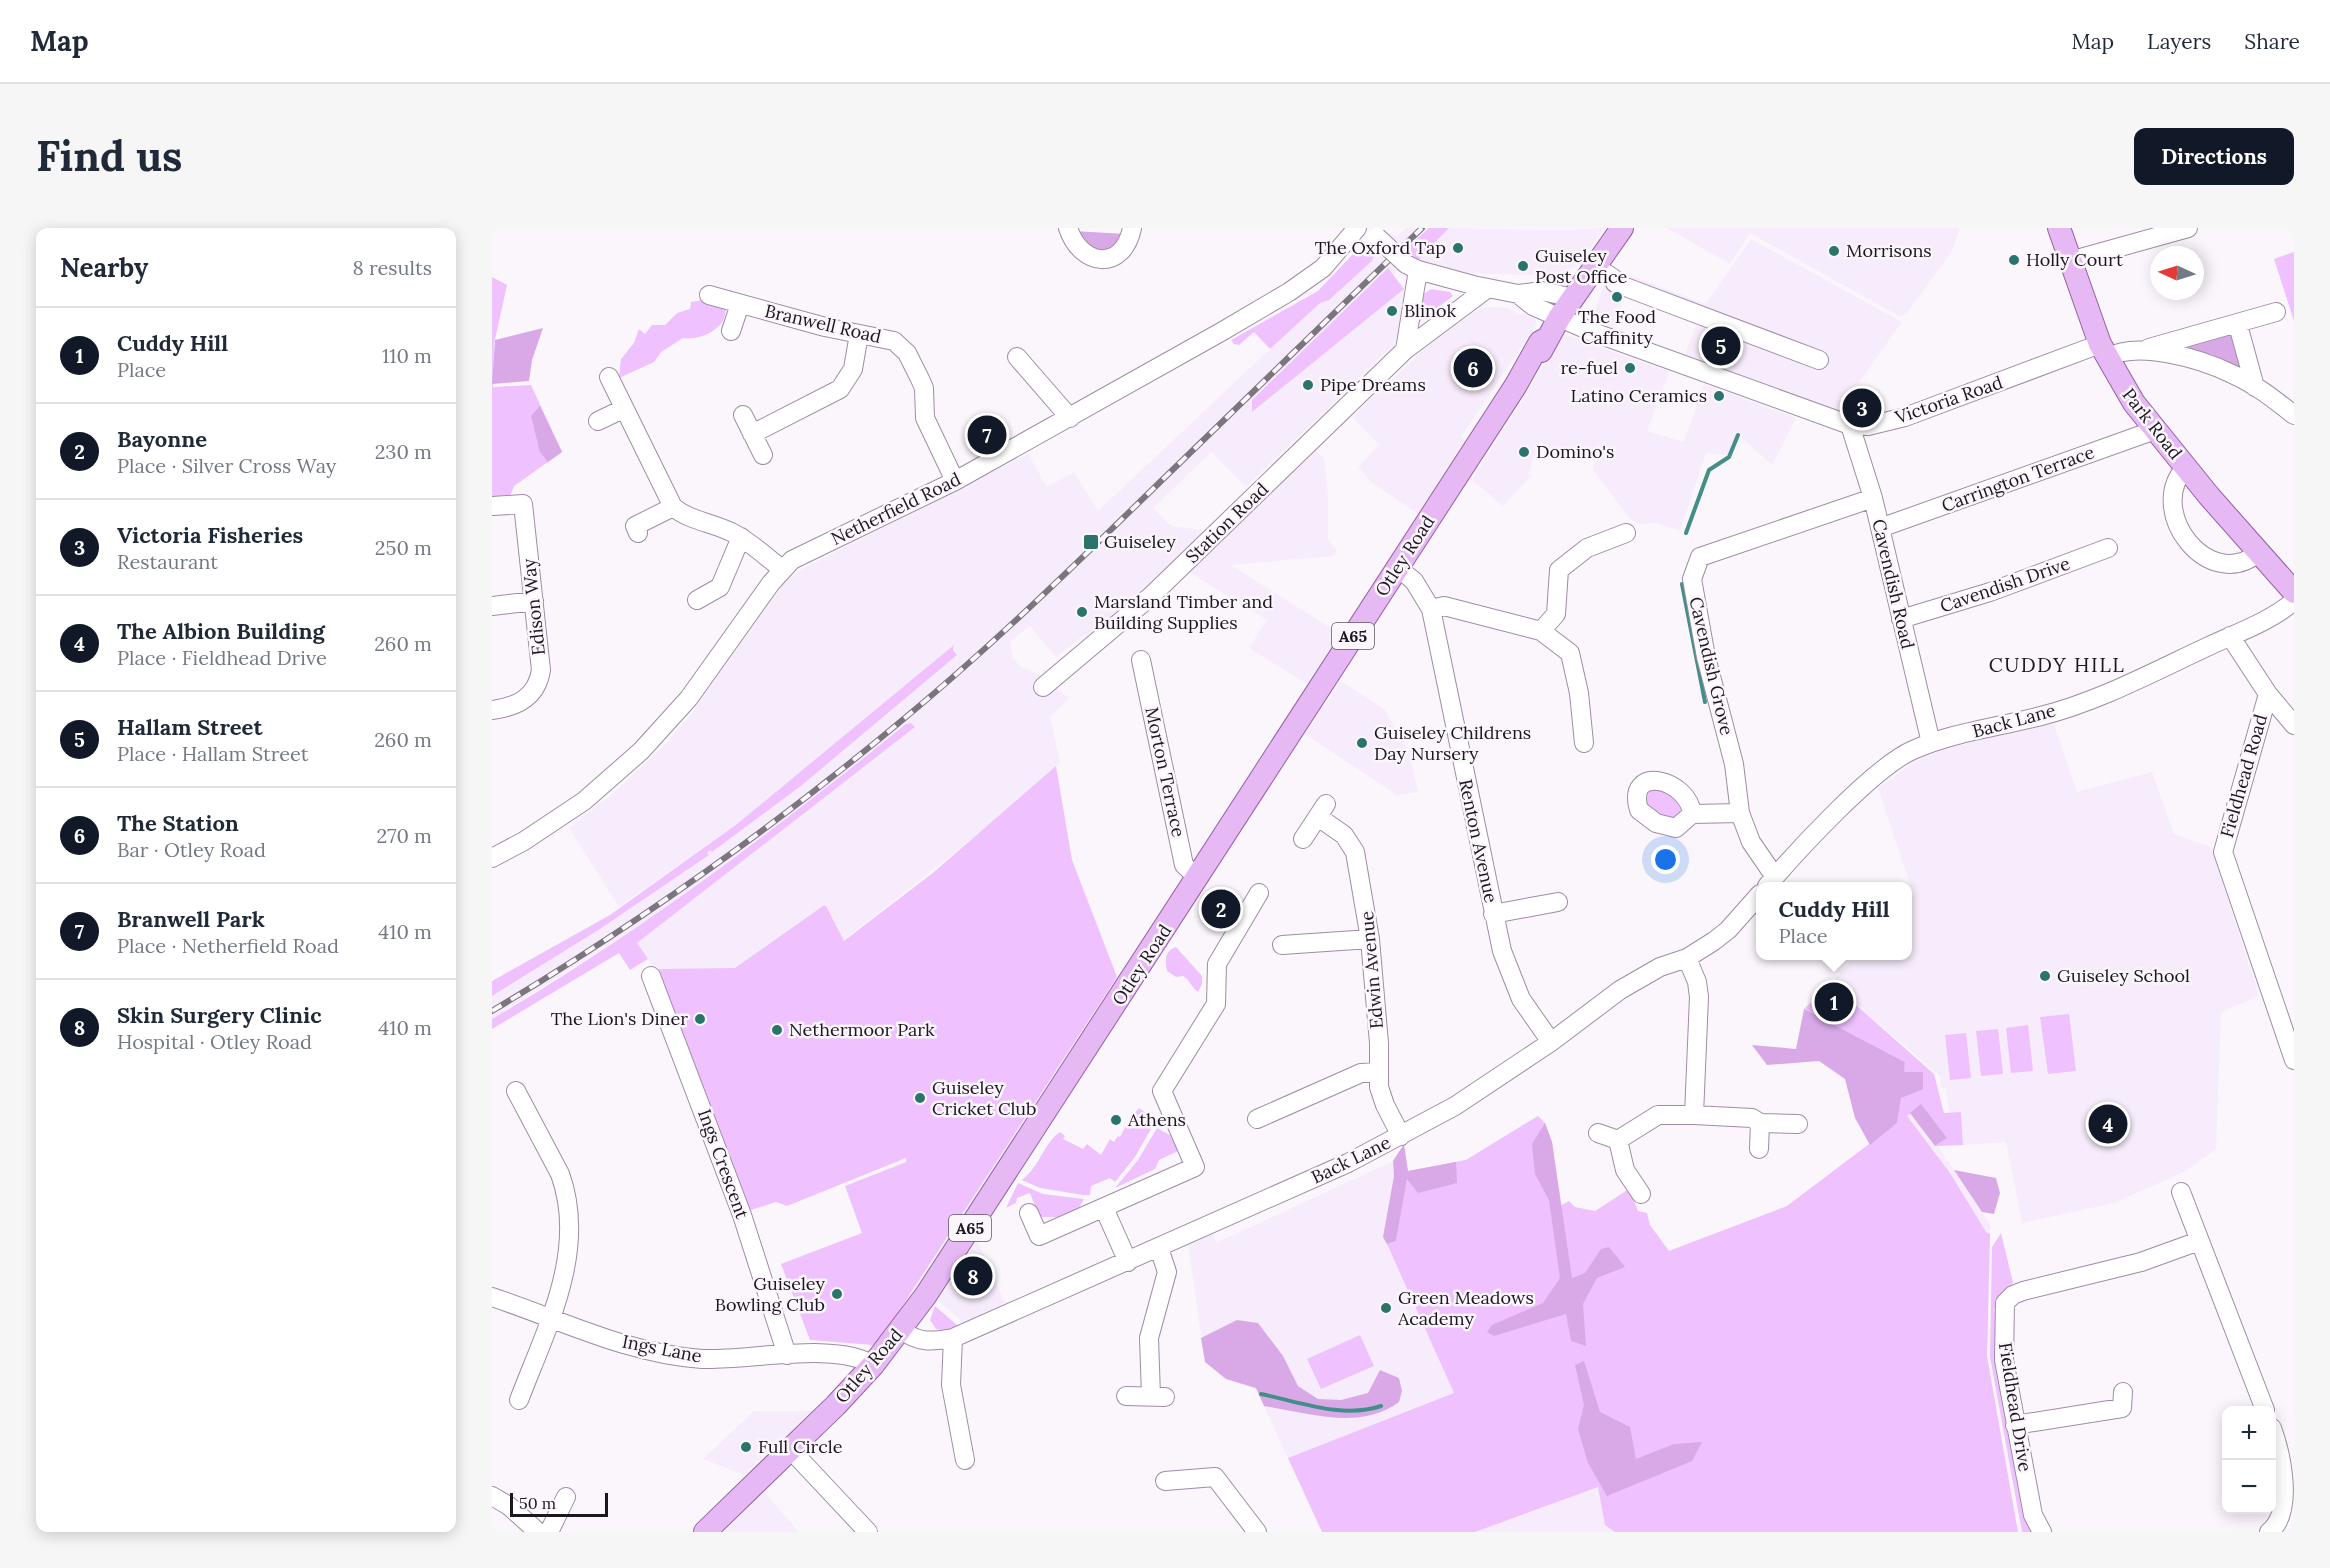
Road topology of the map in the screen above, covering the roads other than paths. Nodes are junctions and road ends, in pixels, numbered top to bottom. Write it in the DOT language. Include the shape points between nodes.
graph roads {
  1 [pos="1068,228"];
  2 [pos="1132,228"];
  3 [pos="1358,228"];
  4 [pos="1622,228"];
  5 [pos="2059,228"];
  6 [pos="2188,228"];
  7 [pos="1373,233"];
  8 [pos="2070,261"];
  9 [pos="1412,267"];
  10 [pos="1604,272"];
  11 [pos="1488,288"];
  12 [pos="1518,294"];
  13 [pos="709,295"];
  14 [pos="1573,298"];
  15 [pos="740,304"];
  16 [pos="1694,304"];
  17 [pos="2276,312"];
  18 [pos="1559,318"];
  19 [pos="2238,325"];
  20 [pos="731,331"];
  21 [pos="859,334"];
  22 [pos="1405,350"];
  23 [pos="2103,351"];
  24 [pos="2139,351"];
  25 [pos="1017,357"];
  26 [pos="1820,360"];
  27 [pos="609,377"];
  28 [pos="2255,387"];
  29 [pos="623,409"];
  30 [pos="743,415"];
  31 [pos="2294,415"];
  32 [pos="1070,418"];
  33 [pos="598,421"];
  34 [pos="1850,425"];
  35 [pos="2155,430"];
  36 [pos="752,434"];
  37 [pos="763,455"];
  38 [pos="2186,467"];
  39 [pos="955,481"];
  40 [pos="1873,498"];
  41 [pos="493,506"];
  42 [pos="674,507"];
  43 [pos="1880,528"];
  44 [pos="638,533"];
  45 [pos="1626,533"];
  46 [pos="741,537"];
  47 [pos="2108,548"];
  48 [pos="2259,552"];
  49 [pos="1398,568"];
  50 [pos="782,569"];
  51 [pos="2294,592"];
  52 [pos="697,600"];
  53 [pos="534,601"];
  54 [pos="2294,601"];
  55 [pos="492,606"];
  56 [pos="1431,609"];
  57 [pos="1901,619"];
  58 [pos="1541,631"];
  59 [pos="2230,636"];
  60 [pos="1141,660"];
  61 [pos="1042,687"];
  62 [pos="2268,694"];
  63 [pos="492,710"];
  64 [pos="2294,725"];
  65 [pos="1584,743"];
  66 [pos="1931,743"];
  67 [pos="1740,813"];
  68 [pos="1692,814"];
  69 [pos="1303,838"];
  70 [pos="492,858"];
  71 [pos="1198,878"];
  72 [pos="1771,882"];
  73 [pos="1259,893"];
  74 [pos="1756,899"];
  75 [pos="1558,902"];
  76 [pos="1493,914"];
  77 [pos="1370,939"];
  78 [pos="1282,945"];
  79 [pos="1687,958"];
  80 [pos="651,976"];
  81 [pos="1551,1042"];
  82 [pos="2294,1060"];
  83 [pos="1378,1072"];
  84 [pos="516,1091"];
  85 [pos="1694,1115"];
  86 [pos="1257,1119"];
  87 [pos="1760,1123"];
  88 [pos="1798,1124"];
  89 [pos="1598,1133"];
  90 [pos="1401,1136"];
  91 [pos="1618,1140"];
  92 [pos="1759,1149"];
  93 [pos="2181,1192"];
  94 [pos="1641,1194"];
  95 [pos="1104,1208"];
  96 [pos="1029,1213"];
  97 [pos="2199,1241"];
  98 [pos="1159,1248"];
  99 [pos="1128,1262"];
  100 [pos="492,1297"];
  101 [pos="550,1318"];
  102 [pos="901,1330"];
  103 [pos="953,1338"];
  104 [pos="787,1355"];
  105 [pos="873,1365"];
  106 [pos="2123,1392"];
  107 [pos="1126,1396"];
  108 [pos="519,1400"];
  109 [pos="2263,1406"];
  110 [pos="2015,1425"];
  111 [pos="2276,1440"];
  112 [pos="791,1450"];
  113 [pos="966,1459"];
  114 [pos="1165,1481"];
  115 [pos="492,1496"];
  116 [pos="566,1497"];
  117 [pos="538,1532"];
  118 [pos="549,1532"];
  119 [pos="705,1532"];
  120 [pos="868,1532"];
  121 [pos="1257,1532"];
  122 [pos="2042,1532"];
  123 [pos="2269,1532"];
  1 -- 2 [label="street" via="1080,250 1100,260 1123,251"];
  3 -- 32 [label="street, Netherfield Road" via="1323,268 1289,292"];
  4 -- 10 [label="main road, Otley Road / A65"];
  5 -- 8 [label="main road, Park Road"];
  6 -- 8 [label="street"];
  7 -- 9 [label="street, bridge"];
  8 -- 23 [label="main road, Park Road"];
  9 -- 11 [label="street"];
  9 -- 22 [label="street"];
  10 -- 14 [label="main road, Otley Road / A65"];
  10 -- 16 [label="street"];
  10 -- 26 [label="street" via="1615,283"];
  11 -- 12 [label="street"];
  11 -- 22 [label="street, Station Road"];
  12 -- 14 [label="street" via="1532,290"];
  12 -- 18 [label="street, Victoria Road"];
  13 -- 15 [label="street, Branwell Road"];
  14 -- 18 [label="main road, Otley Road / A65"];
  15 -- 20 [label="street, Branwell Road"];
  15 -- 21 [label="street, Branwell Road"];
  17 -- 19 [label="street, Victoria Road"];
  18 -- 34 [label="street, Victoria Road"];
  18 -- 49 [label="main road, Otley Road / A65"];
  19 -- 24 [label="street, Victoria Road"];
  19 -- 28 [label="street"];
  21 -- 36 [label="street" via="853,369 840,389"];
  21 -- 39 [label="street, Branwell Road" via="885,337 907,353 924,388 927,424"];
  22 -- 61 [label="street, Station Road" via="1151,596"];
  23 -- 24 [label="street, Victoria Road"];
  23 -- 34 [label="street, Victoria Road" via="1905,417 1868,426"];
  23 -- 35 [label="main road, Park Road"];
  24 -- 28 [label="street" via="2209,364"];
  25 -- 32 [label="street"];
  27 -- 29 [label="street"];
  28 -- 31 [label="street"];
  29 -- 33 [label="street"];
  29 -- 42 [label="street"];
  30 -- 36 [label="street"];
  32 -- 39 [label="street, Netherfield Road"];
  34 -- 40 [label="street, Cavendish Road"];
  35 -- 38 [label="main road, Park Road"];
  35 -- 43 [label="street, Carrington Terrace"];
  36 -- 37 [label="street"];
  38 -- 48 [label="main road, Park Road"];
  38 -- 48 [label="street" via="2176,486 2173,509 2188,545 2205,558 2227,563 2251,559"];
  39 -- 50 [label="street, Netherfield Road" via="801,554"];
  40 -- 43 [label="street, Cavendish Road"];
  40 -- 67 [label="street, Cavendish Grove" via="1700,556 1692,579 1734,764"];
  41 -- 53 [label="street, Edison Way" via="523,504"];
  42 -- 44 [label="street" via="635,526"];
  42 -- 46 [label="street"];
  43 -- 57 [label="street, Cavendish Road"];
  45 -- 58 [label="street" via="1587,548 1559,570 1556,614"];
  46 -- 50 [label="street"];
  46 -- 52 [label="street" via="720,587"];
  47 -- 57 [label="street, Cavendish Drive" via="1990,592"];
  48 -- 51 [label="main road, Park Road"];
  49 -- 56 [label="street, Renton Avenue" via="1414,581"];
  49 -- 71 [label="main road, Otley Road / A65"];
  50 -- 70 [label="street, Netherfield Road" via="690,698 641,751 584,801"];
  53 -- 55 [label="street"];
  53 -- 63 [label="street, Edison Way" via="539,679 530,694 516,705"];
  54 -- 59 [label="street, Back Lane"];
  56 -- 58 [label="street" via="1444,606"];
  56 -- 76 [label="street, Renton Avenue"];
  57 -- 66 [label="street, Cavendish Road"];
  58 -- 65 [label="street" via="1570,652"];
  59 -- 62 [label="street, Fieldhead Road"];
  59 -- 66 [label="street, Back Lane" via="2106,694 2044,715"];
  60 -- 71 [label="street, Morton Terrace" via="1184,865"];
  62 -- 64 [label="street"];
  62 -- 82 [label="street, Fieldhead Road" via="2223,852"];
  66 -- 72 [label="street, Back Lane" via="1912,750 1886,768"];
  67 -- 68 [label="street"];
  67 -- 72 [label="street, Cavendish Grove"];
  69 -- 77 [label="street, Edwin Avenue" via="1322,810 1344,835 1355,852"];
  71 -- 102 [label="main road, Otley Road / A65"];
  73 -- 95 [label="street" via="1217,964 1216,1004 1162,1091 1195,1167"];
  74 -- 79 [label="street, Back Lane" via="1728,930"];
  75 -- 76 [label="street, Renton Avenue"];
  76 -- 81 [label="street, Renton Avenue" via="1514,986"];
  77 -- 78 [label="street"];
  77 -- 83 [label="street, Edwin Avenue"];
  79 -- 81 [label="street, Back Lane" via="1620,990"];
  79 -- 85 [label="street" via="1699,997"];
  80 -- 104 [label="street, Ings Crescent" via="740,1208"];
  81 -- 90 [label="street, Back Lane" via="1464,1101"];
  83 -- 86 [label="street" via="1361,1073"];
  83 -- 90 [label="street, Edwin Avenue" via="1381,1096"];
  84 -- 101 [label="street" via="565,1188 570,1231 568,1260"];
  85 -- 87 [label="street" via="1752,1118"];
  85 -- 91 [label="street" via="1658,1115"];
  87 -- 88 [label="street"];
  87 -- 92 [label="street"];
  89 -- 91 [label="street"];
  90 -- 98 [label="street, Back Lane"];
  91 -- 94 [label="street" via="1625,1170"];
  93 -- 97 [label="street"];
  95 -- 96 [label="street" via="1039,1236"];
  95 -- 99 [label="street"];
  97 -- 109 [label="street"];
  97 -- 110 [label="street, Fieldhead Drive" via="2141,1262 2013,1295 2005,1303 2004,1360"];
  98 -- 99 [label="street, Back Lane"];
  98 -- 107 [label="street" via="1167,1272 1149,1338 1158,1397"];
  99 -- 103 [label="street, Back Lane"];
  100 -- 101 [label="street, Ings Lane"];
  101 -- 104 [label="street, Ings Lane" via="633,1346 683,1357"];
  101 -- 108 [label="street"];
  102 -- 103 [label="street, Back Lane" via="913,1339 927,1342"];
  102 -- 105 [label="main road, Otley Road / A65"];
  103 -- 113 [label="street" via="951,1385"];
  104 -- 105 [label="street, Ings Lane" via="858,1357"];
  105 -- 112 [label="main road, Otley Road / A65"];
  106 -- 110 [label="street" via="2122,1408"];
  110 -- 122 [label="street, Fieldhead Drive" via="2033,1515"];
  111 -- 123 [label="street" via="2288,1496 2282,1522"];
  112 -- 119 [label="main road, Otley Road / A65"];
  112 -- 120 [label="street"];
  114 -- 121 [label="street" via="1215,1477"];
  115 -- 117 [label="street"];
  116 -- 118 [label="street"];
}
